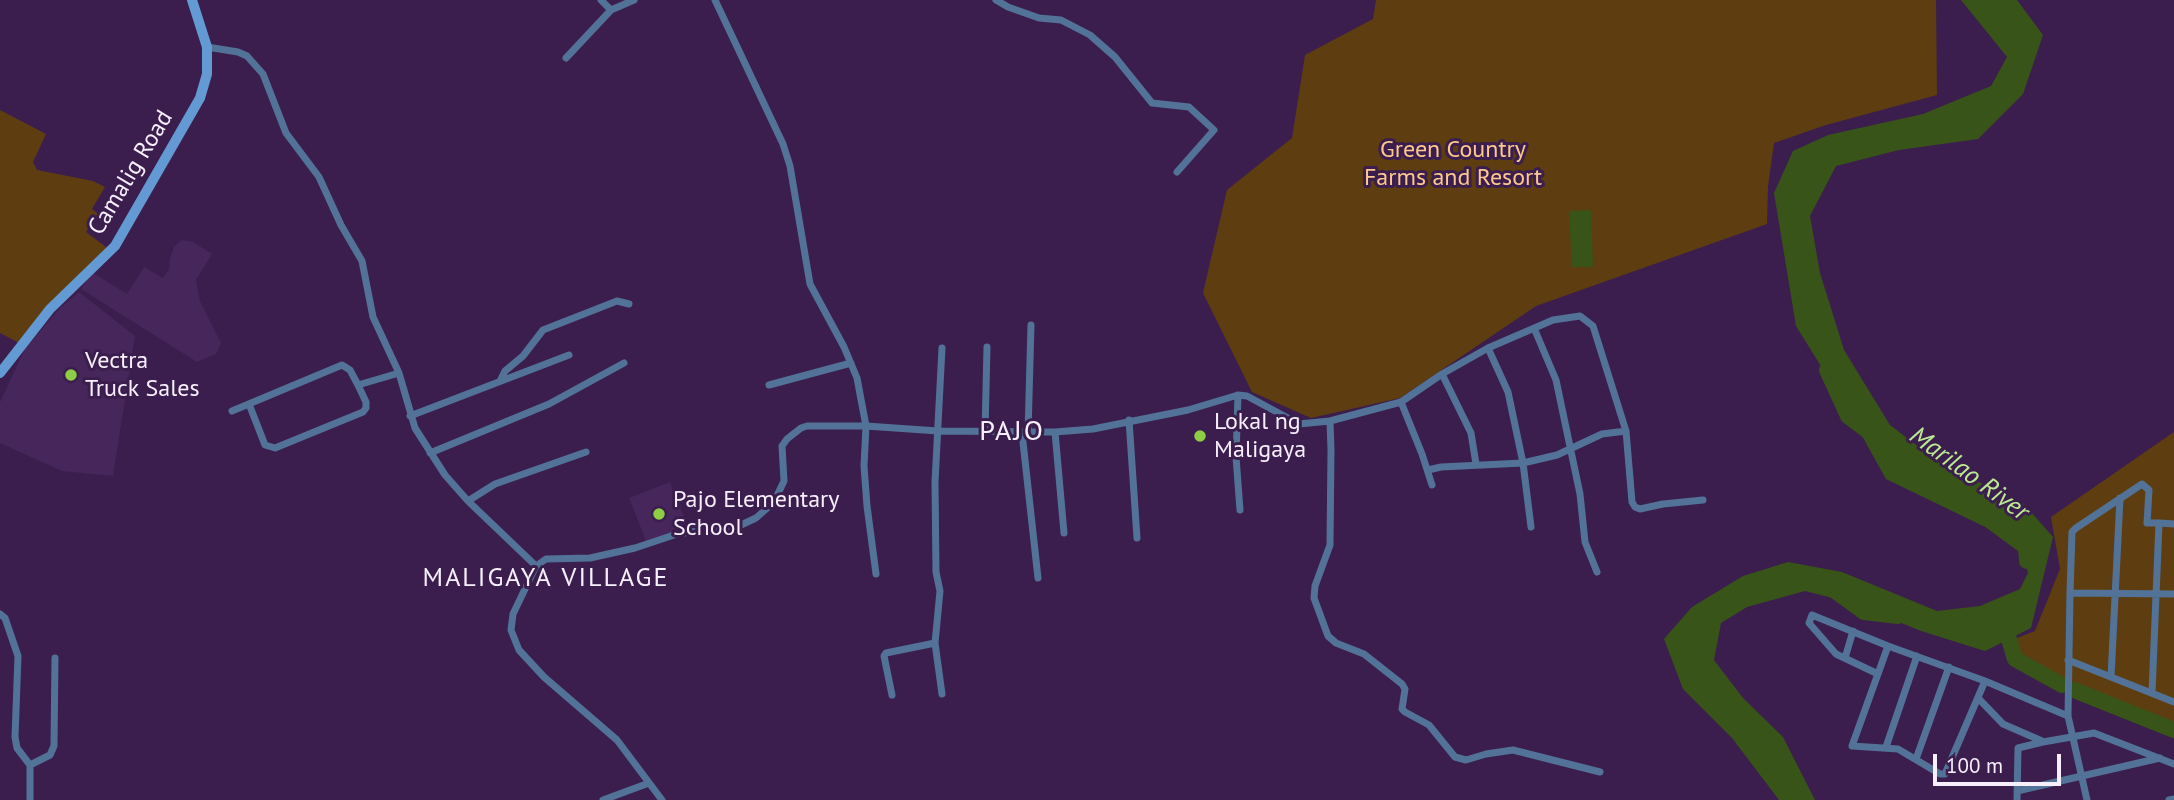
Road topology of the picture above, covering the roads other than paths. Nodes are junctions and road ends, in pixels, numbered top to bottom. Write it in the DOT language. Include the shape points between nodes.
graph roads {
  1 [pos="192,0"];
  2 [pos="601,0"];
  3 [pos="634,0"];
  4 [pos="715,0"];
  5 [pos="996,0"];
  6 [pos="611,10"];
  7 [pos="207,47"];
  8 [pos="566,58"];
  9 [pos="1177,172"];
  10 [pos="629,304"];
  11 [pos="1031,326"];
  12 [pos="1534,328"];
  13 [pos="987,347"];
  14 [pos="943,348"];
  15 [pos="1488,348"];
  16 [pos="569,355"];
  17 [pos="624,363"];
  18 [pos="851,363"];
  19 [pos="0,373"];
  20 [pos="399,373"];
  21 [pos="1442,374"];
  22 [pos="501,380"];
  23 [pos="358,385"];
  24 [pos="769,385"];
  25 [pos="1238,395"];
  26 [pos="1401,402"];
  27 [pos="248,404"];
  28 [pos="232,411"];
  29 [pos="410,416"];
  30 [pos="1129,420"];
  31 [pos="1329,421"];
  32 [pos="866,426"];
  33 [pos="938,431"];
  34 [pos="1626,431"];
  35 [pos="985,432"];
  36 [pos="1055,432"];
  37 [pos="1025,433"];
  38 [pos="1571,448"];
  39 [pos="586,452"];
  40 [pos="430,453"];
  41 [pos="1523,463"];
  42 [pos="1476,464"];
  43 [pos="1428,470"];
  44 [pos="1432,485"];
  45 [pos="2120,498"];
  46 [pos="1703,500"];
  47 [pos="468,501"];
  48 [pos="1240,510"];
  49 [pos="2159,523"];
  50 [pos="2174,524"];
  51 [pos="1531,527"];
  52 [pos="1064,533"];
  53 [pos="1137,538"];
  54 [pos="536,566"];
  55 [pos="1597,572"];
  56 [pos="876,574"];
  57 [pos="1038,578"];
  58 [pos="2070,593"];
  59 [pos="2114,593"];
  60 [pos="2156,594"];
  61 [pos="2174,594"];
  62 [pos="0,614"];
  63 [pos="1853,631"];
  64 [pos="935,643"];
  65 [pos="1888,646"];
  66 [pos="1917,656"];
  67 [pos="55,658"];
  68 [pos="1845,658"];
  69 [pos="2068,660"];
  70 [pos="1949,667"];
  71 [pos="1878,674"];
  72 [pos="2111,677"];
  73 [pos="1986,681"];
  74 [pos="2152,693"];
  75 [pos="942,694"];
  76 [pos="892,695"];
  77 [pos="1979,699"];
  78 [pos="2174,702"];
  79 [pos="2068,716"];
  80 [pos="2072,735"];
  81 [pos="2043,741"];
  82 [pos="1886,747"];
  83 [pos="1916,758"];
  84 [pos="2161,758"];
  85 [pos="2174,764"];
  86 [pos="30,765"];
  87 [pos="1600,772"];
  88 [pos="2081,776"];
  89 [pos="649,783"];
  90 [pos="2017,791"];
  91 [pos="30,800"];
  92 [pos="603,800"];
  93 [pos="662,800"];
  94 [pos="2017,800"];
  95 [pos="2087,800"];
  1 -- 7 [label="main road, Camalig Road"];
  2 -- 6 [label="street"];
  3 -- 6 [label="street"];
  4 -- 18 [label="street" via="783,145 810,284"];
  5 -- 9 [label="street" via="1039,18 1061,20 1090,35 1115,57 1152,103 1189,107 1214,130"];
  6 -- 8 [label="street"];
  7 -- 19 [label="main road, Camalig Road" via="207,75 200,98 115,246 50,309"];
  7 -- 20 [label="street" via="247,56 263,74 286,132 318,177 362,261 373,317"];
  10 -- 22 [label="street" via="617,301 543,330"];
  11 -- 37 [label="street"];
  12 -- 15 [label="street"];
  12 -- 34 [label="street" via="1580,316 1593,326"];
  12 -- 38 [label="street" via="1556,380"];
  13 -- 35 [label="street"];
  14 -- 33 [label="street"];
  15 -- 21 [label="street"];
  15 -- 41 [label="street" via="1508,392"];
  16 -- 22 [label="street"];
  17 -- 40 [label="street" via="549,404"];
  18 -- 24 [label="street"];
  18 -- 32 [label="street"];
  20 -- 23 [label="street"];
  20 -- 29 [label="street"];
  21 -- 26 [label="street"];
  21 -- 42 [label="street" via="1471,433"];
  22 -- 29 [label="street"];
  23 -- 27 [label="street" via="350,369 342,365"];
  23 -- 27 [label="street" via="366,402 363,411 275,448 265,445"];
  25 -- 30 [label="street"];
  25 -- 31 [label="street" via="1299,424"];
  25 -- 48 [label="street"];
  26 -- 31 [label="street"];
  26 -- 43 [label="street"];
  27 -- 28 [label="street"];
  29 -- 40 [label="street"];
  30 -- 36 [label="street"];
  30 -- 53 [label="street"];
  31 -- 87 [label="street" via="1330,545 1314,598 1328,636 1364,654 1402,684 1402,709 1429,725 1455,757 1466,760 1513,750"];
  32 -- 33 [label="street"];
  32 -- 54 [label="street" via="807,426 787,439 782,446 784,481 774,502 741,525 677,534 590,558 546,559"];
  32 -- 56 [label="street" via="866,492"];
  33 -- 35 [label="street"];
  33 -- 64 [label="street" via="935,529 940,591"];
  34 -- 38 [label="street" via="1602,434"];
  34 -- 46 [label="street" via="1635,507"];
  35 -- 37 [label="street"];
  36 -- 37 [label="street"];
  36 -- 52 [label="street"];
  37 -- 57 [label="street"];
  38 -- 41 [label="street"];
  38 -- 55 [label="street" via="1585,542"];
  39 -- 47 [label="street" via="495,484"];
  40 -- 47 [label="street"];
  41 -- 42 [label="street"];
  41 -- 51 [label="street"];
  42 -- 43 [label="street"];
  43 -- 44 [label="street"];
  45 -- 49 [label="street" via="2138,485 2146,485 2147,523"];
  45 -- 58 [label="street" via="2072,532"];
  45 -- 59 [label="street"];
  47 -- 54 [label="street"];
  49 -- 50 [label="street"];
  49 -- 60 [label="street"];
  54 -- 89 [label="street" via="513,614 511,630 519,650 617,740"];
  58 -- 59 [label="street"];
  58 -- 69 [label="street"];
  59 -- 60 [label="street"];
  59 -- 72 [label="street"];
  60 -- 61 [label="street"];
  60 -- 74 [label="street"];
  62 -- 86 [label="street" via="18,656 15,737"];
  63 -- 65 [label="street"];
  63 -- 68 [label="street"];
  63 -- 68 [label="street" via="1812,615 1809,623"];
  64 -- 75 [label="street"];
  64 -- 76 [label="street" via="886,653"];
  65 -- 66 [label="street"];
  65 -- 71 [label="street"];
  66 -- 70 [label="street"];
  66 -- 82 [label="street"];
  67 -- 86 [label="street" via="54,746 50,755"];
  68 -- 71 [label="street"];
  69 -- 72 [label="street"];
  69 -- 79 [label="street"];
  70 -- 73 [label="street"];
  70 -- 83 [label="street"];
  71 -- 82 [label="street" via="1852,747"];
  72 -- 74 [label="street"];
  73 -- 77 [label="street"];
  73 -- 79 [label="street"];
  74 -- 78 [label="street"];
  77 -- 81 [label="street" via="2003,724"];
  77 -- 83 [label="street" via="1947,772 1940,775"];
  79 -- 80 [label="street"];
  80 -- 81 [label="street"];
  80 -- 84 [label="street" via="2094,733"];
  80 -- 88 [label="street"];
  81 -- 90 [label="street" via="2018,748"];
  82 -- 83 [label="street"];
  84 -- 85 [label="street"];
  84 -- 88 [label="street"];
  86 -- 91 [label="street"];
  88 -- 90 [label="street"];
  88 -- 95 [label="street"];
  89 -- 92 [label="street"];
  89 -- 93 [label="street"];
  90 -- 94 [label="street"];
}
